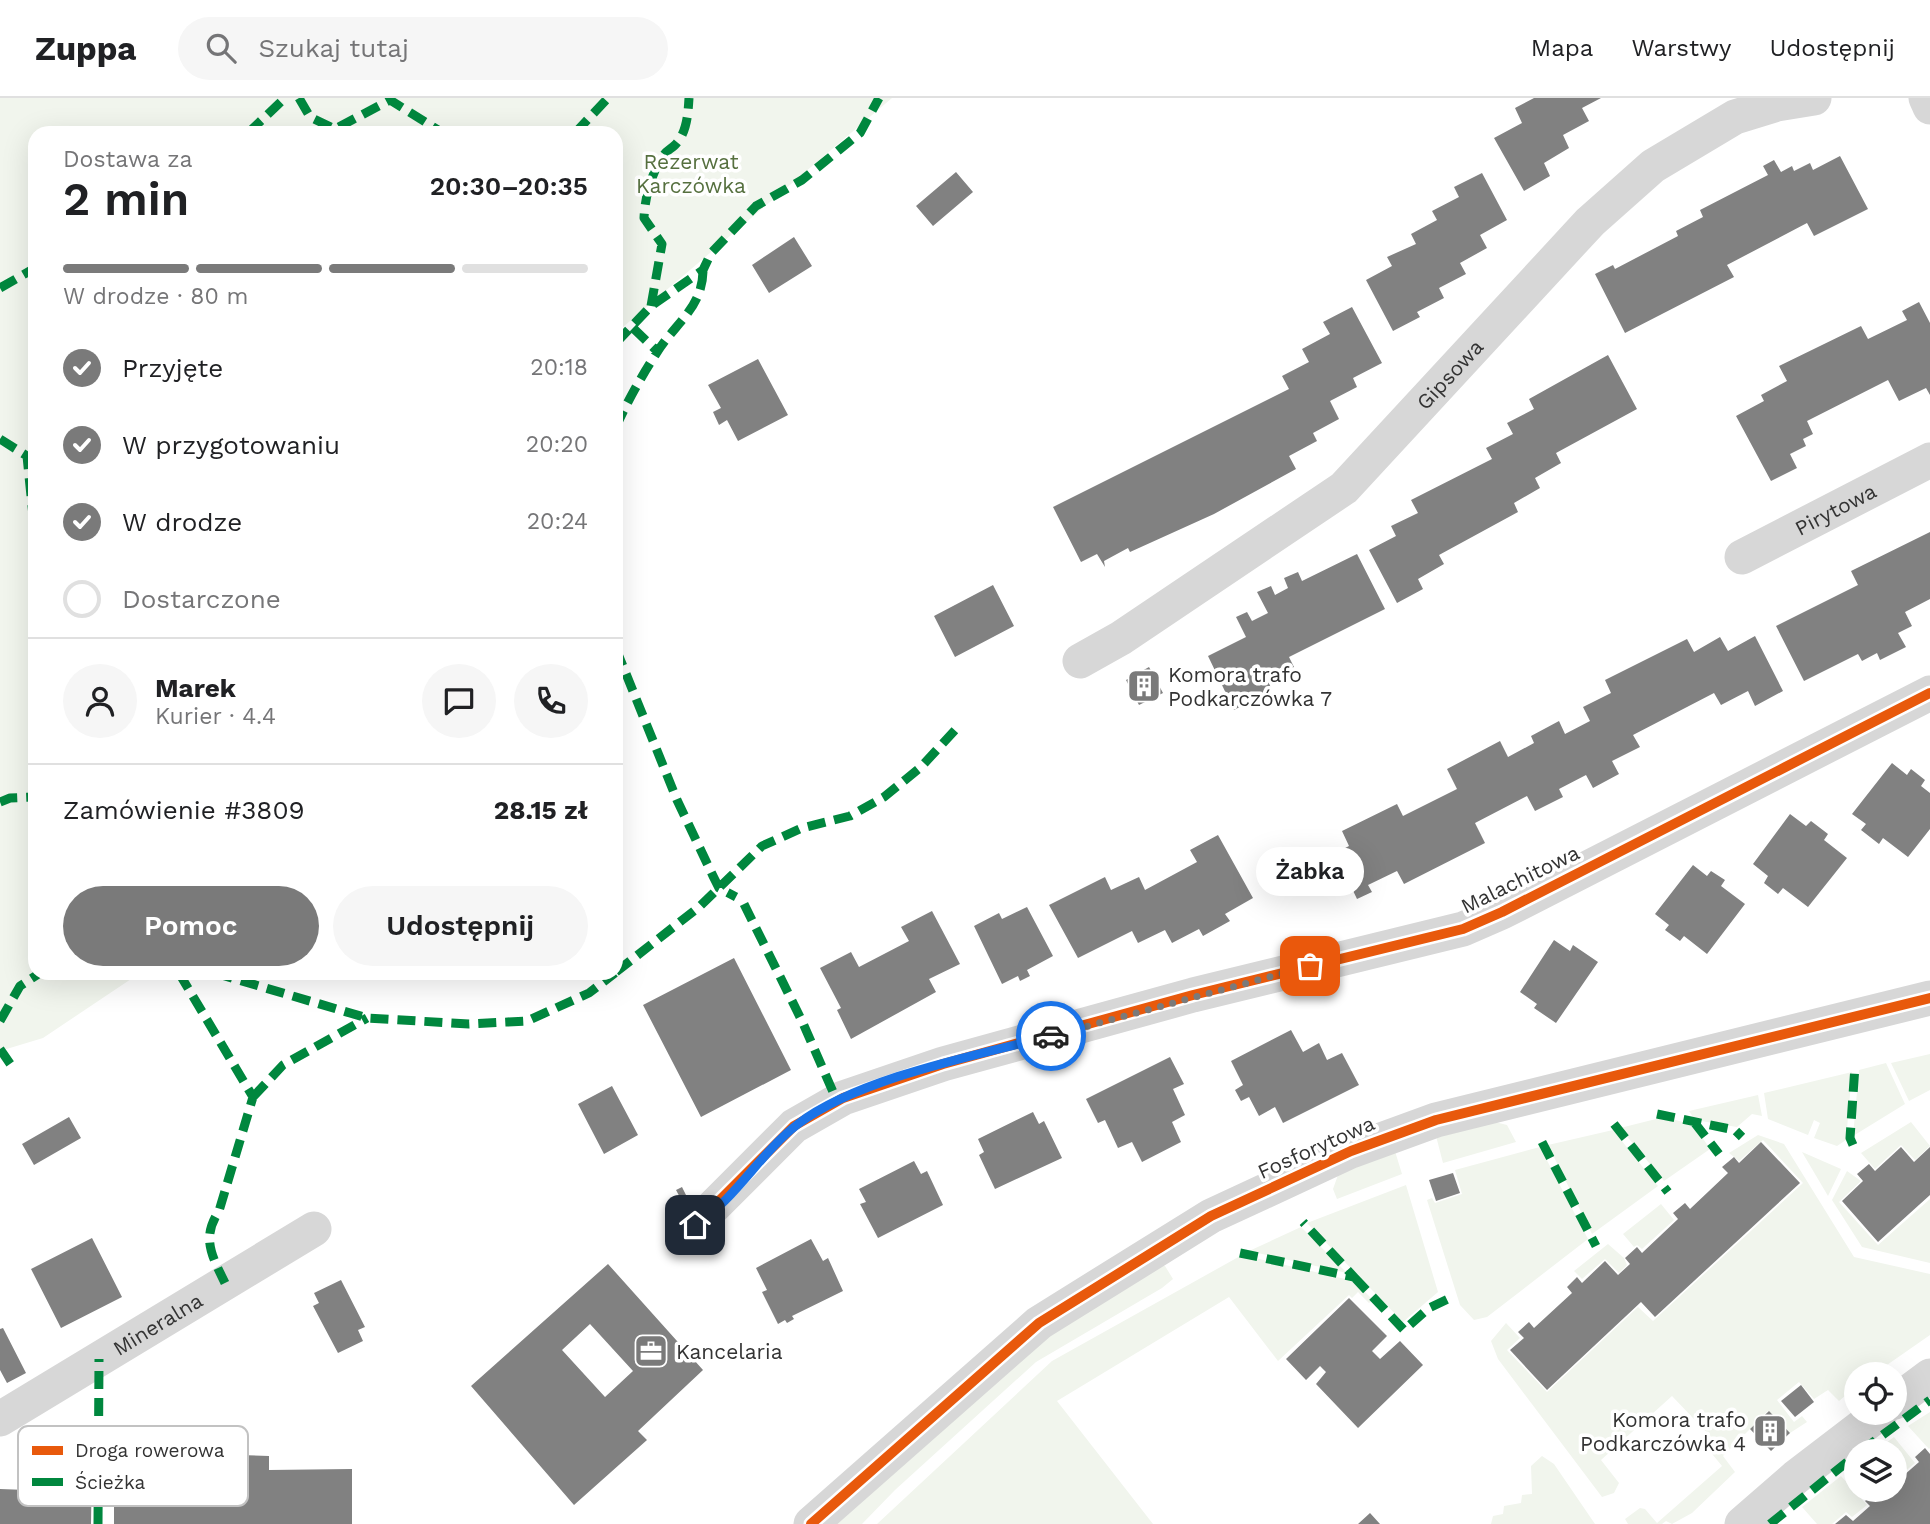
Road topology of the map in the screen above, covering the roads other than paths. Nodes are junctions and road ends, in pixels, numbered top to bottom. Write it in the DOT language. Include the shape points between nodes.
graph roads {
  1 [pos="1814,98"];
  2 [pos="1926,98"];
  3 [pos="1930,107"];
  4 [pos="1930,460"];
  5 [pos="1742,557"];
  6 [pos="1080,661"];
  7 [pos="1930,693"];
  8 [pos="1930,998"];
  9 [pos="695,1225"];
  10 [pos="314,1228"];
  11 [pos="1930,1376"];
  12 [pos="1907,1393"];
  13 [pos="0,1419"];
  14 [pos="1864,1425"];
  15 [pos="811,1524"];
  16 [pos="1742,1524"];
  1 -- 6 [label="street, Gipsowa" via="1735,117 1653,166 1590,222 1344,488 1121,639"];
  2 -- 3 [label="street"];
  4 -- 5 [label="street, Pirytowa"];
  7 -- 9 [label="street, Malachitowa" via="1463,929 1193,995 943,1064 837,1101 794,1126"];
  8 -- 15 [label="street, Fosforytowa" via="1436,1120 1280,1183 1211,1216 1039,1323"];
  10 -- 13 [label="street, Mineralna"];
  11 -- 12 [label="street"];
  14 -- 16 [label="street"];
}
